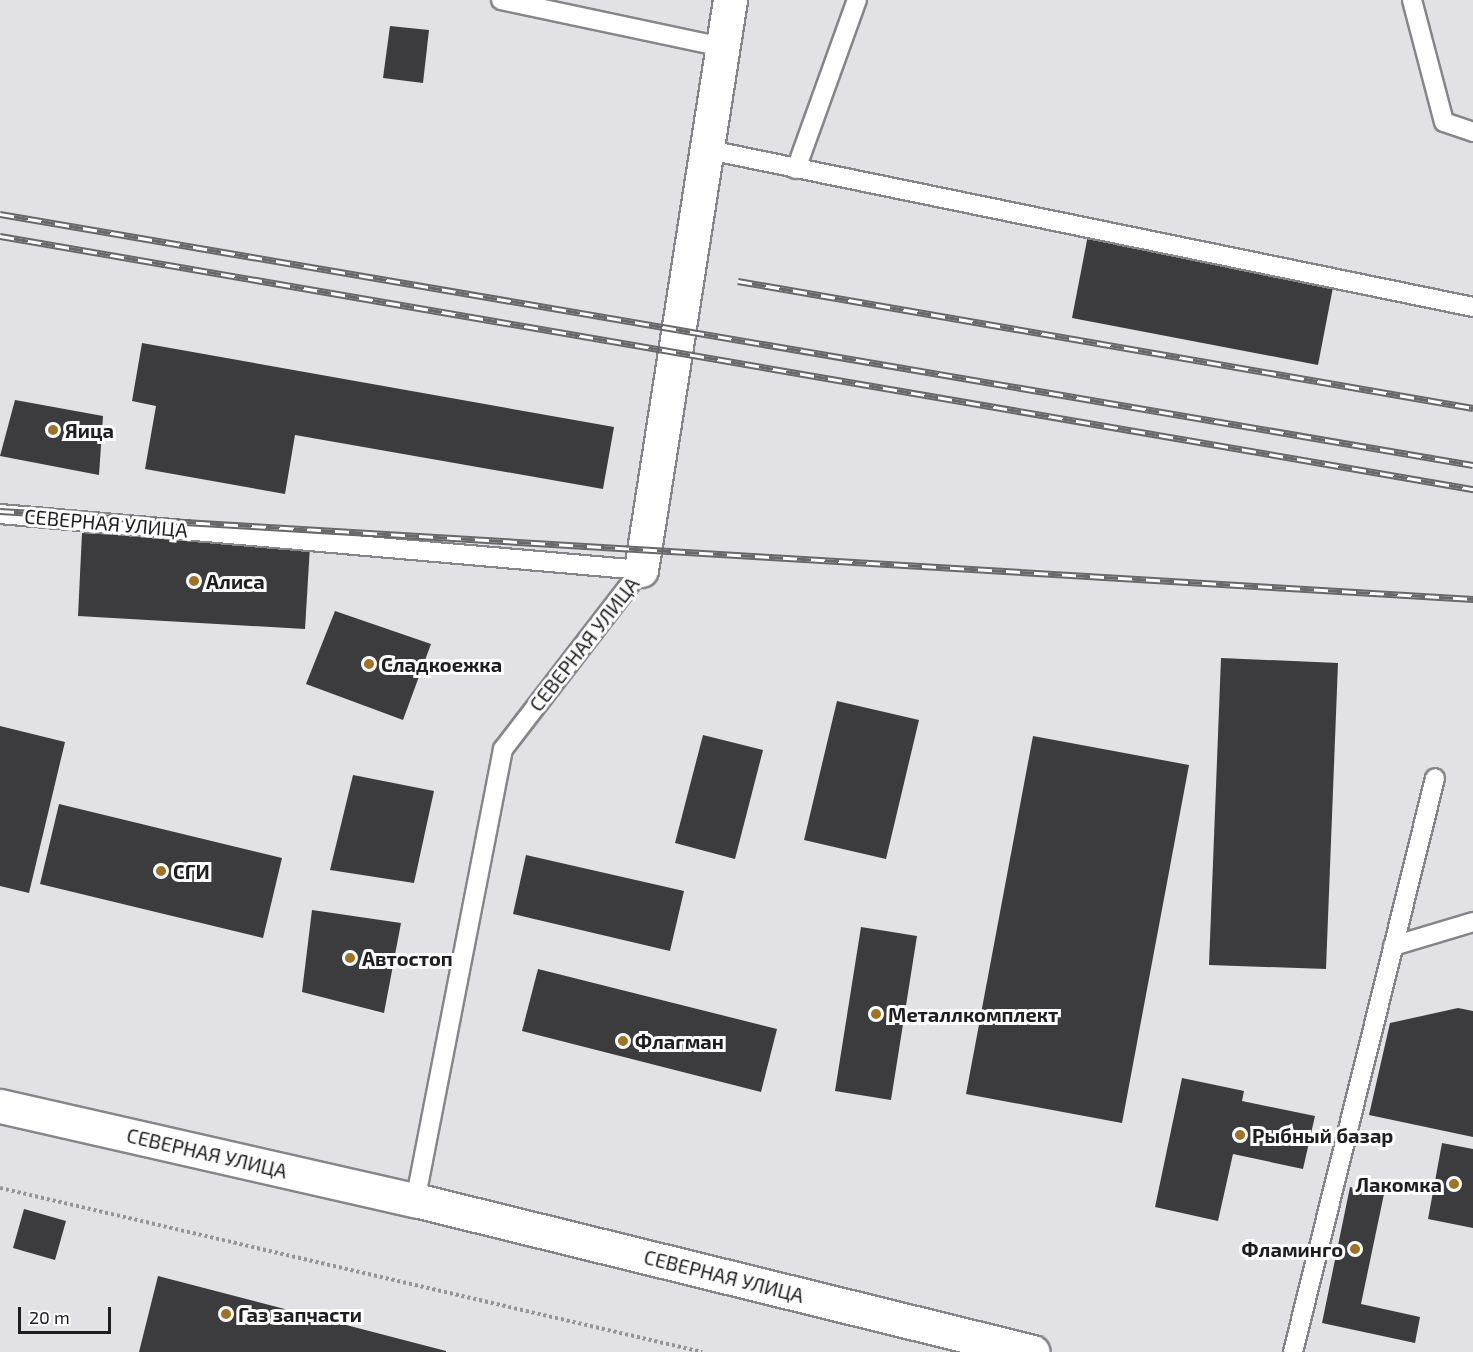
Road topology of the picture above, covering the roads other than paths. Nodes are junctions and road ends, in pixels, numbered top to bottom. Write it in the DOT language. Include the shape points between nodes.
graph roads {
  1 [pos="501,0"];
  2 [pos="730,0"];
  3 [pos="857,0"];
  4 [pos="1412,0"];
  5 [pos="723,47"];
  6 [pos="1473,132"];
  7 [pos="709,150"];
  8 [pos="796,169"];
  9 [pos="1473,307"];
  10 [pos="0,514"];
  11 [pos="641,570"];
  12 [pos="1435,778"];
  13 [pos="1473,922"];
  14 [pos="1393,946"];
  15 [pos="0,1106"];
  16 [pos="415,1200"];
  17 [pos="1033,1352"];
  18 [pos="1293,1352"];
  1 -- 5 [label="lane"];
  2 -- 5 [label="main road"];
  3 -- 8 [label="lane"];
  4 -- 6 [label="lane" via="1444,122"];
  5 -- 7 [label="main road"];
  7 -- 8 [label="lane"];
  7 -- 11 [label="main road"];
  8 -- 9 [label="lane"];
  10 -- 11 [label="lane, СЕВЕРНАЯ УЛИЦА"];
  11 -- 16 [label="lane, СЕВЕРНАЯ УЛИЦА" via="503,749"];
  12 -- 14 [label="lane"];
  13 -- 14 [label="lane"];
  14 -- 18 [label="lane"];
  15 -- 16 [label="main road, СЕВЕРНАЯ УЛИЦА"];
  16 -- 17 [label="main road, СЕВЕРНАЯ УЛИЦА"];
}
